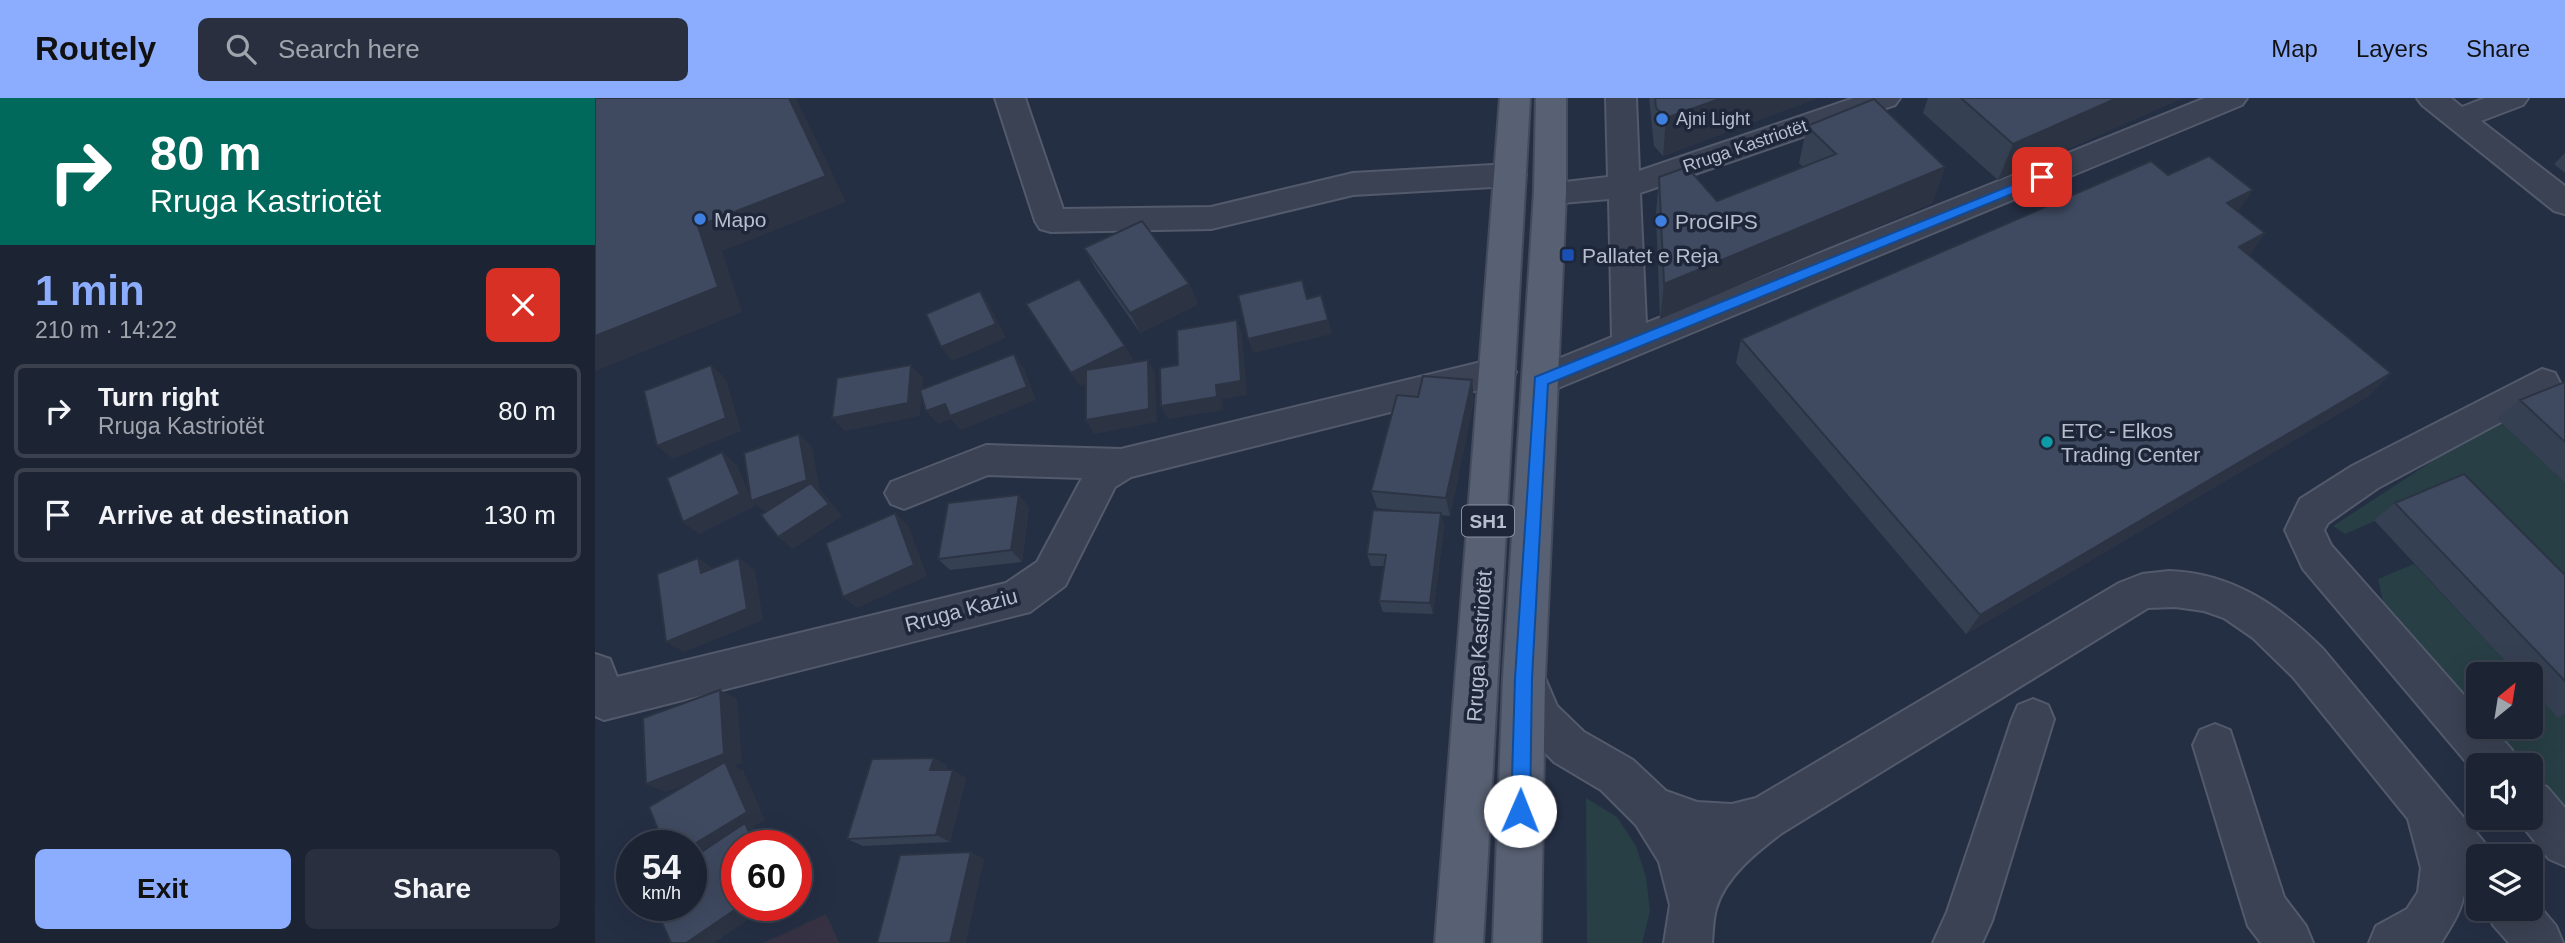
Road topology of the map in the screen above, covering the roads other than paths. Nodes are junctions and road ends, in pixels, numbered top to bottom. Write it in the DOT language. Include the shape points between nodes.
graph roads {
  1 [pos="1010,98"];
  2 [pos="1515,98"];
  3 [pos="1552,98"];
  4 [pos="1621,98"];
  5 [pos="2232,98"];
  6 [pos="2432,98"];
  7 [pos="2513,98"];
  8 [pos="1878,109"];
  9 [pos="2459,119"];
  10 [pos="1510,175"];
  11 [pos="1625,187"];
  12 [pos="1550,193"];
  13 [pos="2565,203"];
  14 [pos="1630,345"];
  15 [pos="1498,372"];
  16 [pos="1541,381"];
  17 [pos="2542,383"];
  18 [pos="1121,464"];
  19 [pos="904,493"];
  20 [pos="1524,678"];
  21 [pos="599,686"];
  22 [pos="2033,719"];
  23 [pos="2215,745"];
  24 [pos="2487,753"];
  25 [pos="2420,800"];
  26 [pos="1652,809"];
  27 [pos="1766,817"];
  28 [pos="2543,817"];
  29 [pos="2565,843"];
  30 [pos="2466,856"];
  31 [pos="2521,921"];
  32 [pos="1690,924"];
  33 [pos="1459,943"];
  34 [pos="1517,943"];
  35 [pos="1957,943"];
  36 [pos="2289,943"];
  37 [pos="2393,943"];
  38 [pos="2539,943"];
  1 -- 10 [label="street" via="1051,221 1211,218 1353,184"];
  2 -- 10 [label="main road, Rruga Kastriotët / SH1"];
  3 -- 12 [label="main road, SH1"];
  4 -- 11 [label="street"];
  5 -- 14 [label="street" via="1958,199"];
  6 -- 9 [label="street"];
  7 -- 9 [label="street"];
  8 -- 11 [label="street, Rruga Kastriotët"];
  9 -- 13 [label="street"];
  10 -- 15 [label="main road, Rruga Kastriotët / SH1"];
  11 -- 12 [label="street, Rruga Kastriotët"];
  11 -- 14 [label="street"];
  12 -- 16 [label="main road, SH1"];
  14 -- 16 [label="street"];
  15 -- 18 [label="street, Rruga Kaziu"];
  15 -- 33 [label="main road, Rruga Kastriotët / SH1"];
  16 -- 20 [label="main road, SH1"];
  17 -- 24 [label="street" via="2365,477 2314,511 2304,530 2317,557"];
  18 -- 19 [label="street" via="986,460"];
  18 -- 21 [label="street, Rruga Kaziu" via="1102,476 1051,574 1016,599 726,668"];
  20 -- 26 [label="street" via="1542,720 1569,747 1617,775"];
  20 -- 34 [label="main road, SH1"];
  22 -- 35 [label="street"];
  23 -- 36 [label="street" via="2265,909"];
  25 -- 27 [label="street" via="2308,663 2260,617 2201,591 2169,588 2142,592 2120,604"];
  25 -- 30 [label="street"];
  25 -- 37 [label="street" via="2444,868 2441,899 2424,926"];
  26 -- 27 [label="street" via="1697,824 1732,827"];
  26 -- 32 [label="street" via="1680,853"];
  27 -- 32 [label="street" via="1732,842 1710,870"];
  28 -- 29 [label="street"];
  31 -- 38 [label="street"];
}
